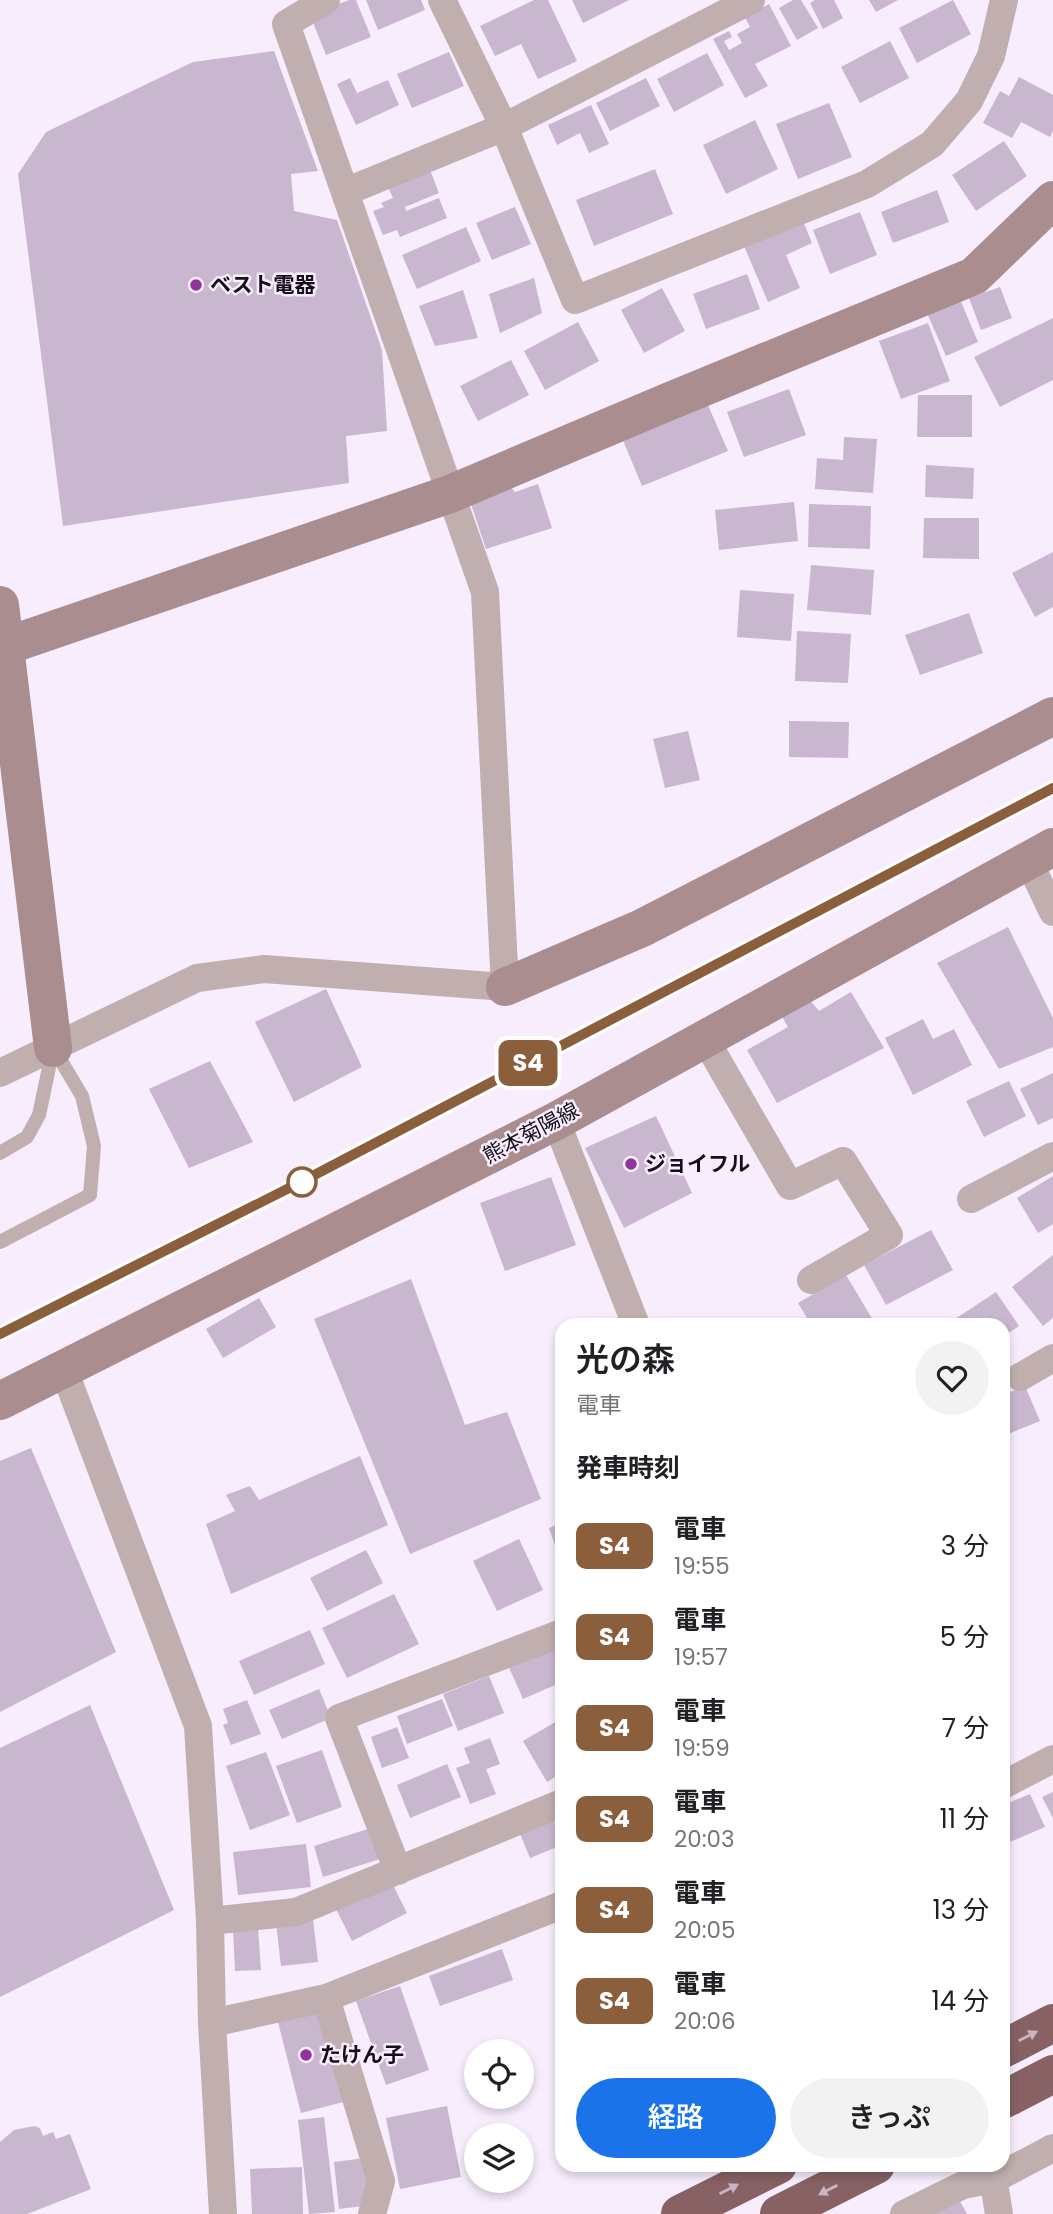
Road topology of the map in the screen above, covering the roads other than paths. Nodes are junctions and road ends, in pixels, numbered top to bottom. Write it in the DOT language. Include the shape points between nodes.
graph roads {
  1 [pos="326,0"];
  2 [pos="442,0"];
  3 [pos="751,0"];
  4 [pos="1004,0"];
  5 [pos="504,127"];
  6 [pos="345,191"];
  7 [pos="1053,200"];
  8 [pos="450,494"];
  9 [pos="0,605"];
  10 [pos="6,646"];
  11 [pos="1053,716"];
  12 [pos="1040,854"];
  13 [pos="1053,912"];
  14 [pos="505,987"];
  15 [pos="705,1039"];
  16 [pos="53,1048"];
  17 [pos="0,1073"];
  18 [pos="556,1121"];
  19 [pos="0,1153"];
  20 [pos="1053,1156"];
  21 [pos="971,1199"];
  22 [pos="0,1242"];
  23 [pos="811,1280"];
  24 [pos="633,1318"];
  25 [pos="1053,1358"];
  26 [pos="64,1370"];
  27 [pos="1020,1377"];
  28 [pos="0,1401"];
  29 [pos="555,1636"];
  30 [pos="1053,1759"];
  31 [pos="1010,1781"];
  32 [pos="555,1806"];
  33 [pos="398,1871"];
  34 [pos="555,1908"];
  35 [pos="210,1921"];
  36 [pos="326,1998"];
  37 [pos="1053,2022"];
  38 [pos="212,2023"];
  39 [pos="1010,2045"];
  40 [pos="1053,2074"];
  41 [pos="1010,2096"];
  42 [pos="1053,2148"];
  43 [pos="1010,2165"];
  44 [pos="764,2172"];
  45 [pos="862,2172"];
  46 [pos="992,2172"];
  47 [pos="223,2214"];
  48 [pos="373,2214"];
  49 [pos="680,2214"];
  50 [pos="779,2214"];
  51 [pos="904,2214"];
  52 [pos="999,2214"];
  1 -- 6 [label="street" via="286,24"];
  2 -- 5 [label="street"];
  3 -- 5 [label="street"];
  4 -- 5 [label="street" via="991,56 969,101 932,144 867,184 575,300"];
  5 -- 6 [label="street"];
  6 -- 8 [label="street"];
  7 -- 8 [label="street" via="974,276"];
  8 -- 10 [label="street"];
  8 -- 14 [label="street" via="485,592"];
  9 -- 10 [label="street"];
  10 -- 16 [label="street"];
  11 -- 14 [label="street" via="642,928"];
  12 -- 13 [label="street"];
  12 -- 15 [label="street, 熊本菊陽線"];
  14 -- 16 [label="street" via="264,969 197,978"];
  15 -- 18 [label="street, 熊本菊陽線"];
  15 -- 23 [label="street" via="790,1186 843,1161 889,1235"];
  16 -- 17 [label="street"];
  16 -- 19 [label="lane" via="38,1115 27,1137"];
  16 -- 22 [label="lane" via="82,1096 94,1146 90,1195"];
  18 -- 24 [label="street"];
  18 -- 26 [label="street, 熊本菊陽線"];
  20 -- 21 [label="street"];
  25 -- 27 [label="street"];
  26 -- 28 [label="street, 熊本菊陽線"];
  26 -- 35 [label="street" via="198,1727"];
  29 -- 33 [label="street" via="338,1718"];
  30 -- 31 [label="street"];
  32 -- 33 [label="street"];
  33 -- 35 [label="street" via="296,1912"];
  34 -- 36 [label="street"];
  35 -- 38 [label="street"];
  36 -- 38 [label="street"];
  36 -- 48 [label="street" via="380,2181"];
  39 -- 37 [label="highway, one-way"];
  38 -- 47 [label="street"];
  40 -- 41 [label="highway"];
  42 -- 43 [label="street"];
  49 -- 44 [label="highway, one-way"];
  45 -- 50 [label="highway, one-way"];
  46 -- 51 [label="street"];
  46 -- 52 [label="street"];
}
